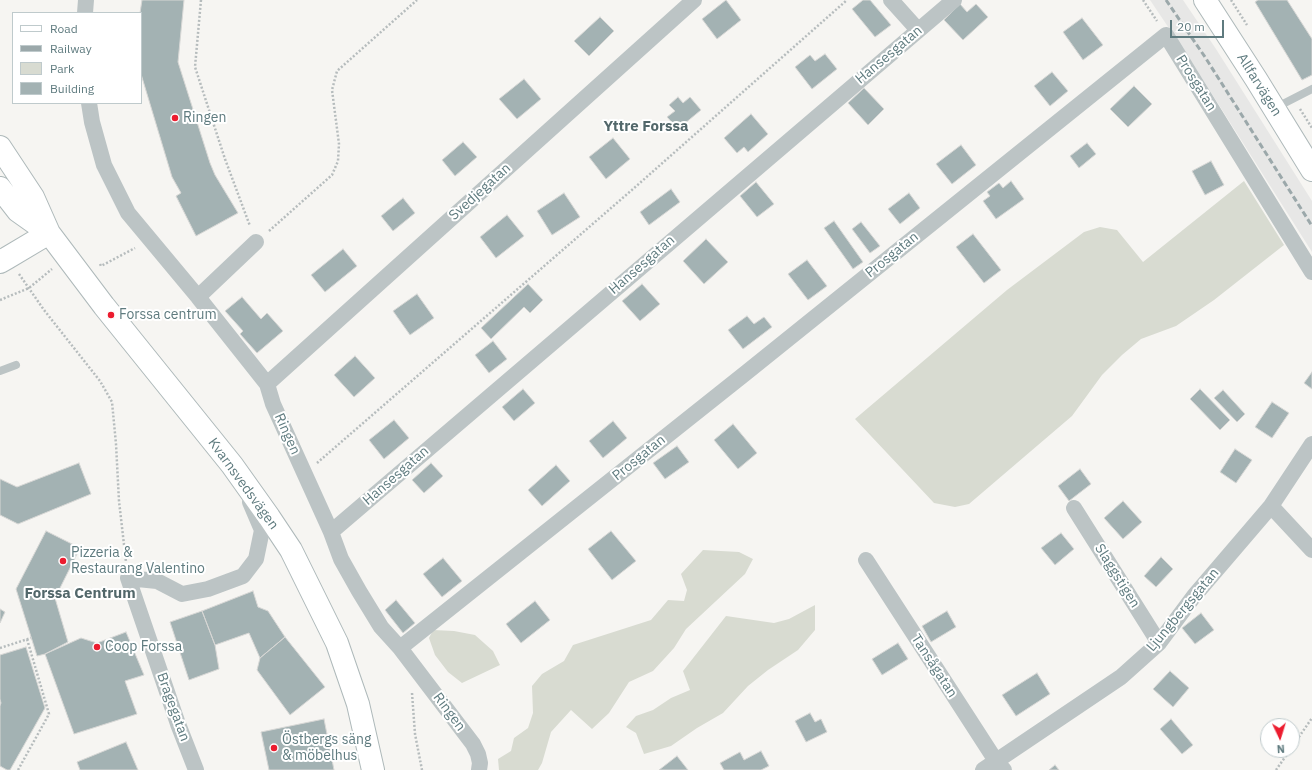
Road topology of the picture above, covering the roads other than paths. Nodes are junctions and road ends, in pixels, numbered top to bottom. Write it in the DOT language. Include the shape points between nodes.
graph roads {
  1 [pos="86,0"];
  2 [pos="694,0"];
  3 [pos="891,0"];
  4 [pos="954,0"];
  5 [pos="1205,0"];
  6 [pos="85,12"];
  7 [pos="918,30"];
  8 [pos="1312,89"];
  9 [pos="89,104"];
  10 [pos="1274,109"];
  11 [pos="0,147"];
  12 [pos="1312,170"];
  13 [pos="0,188"];
  14 [pos="48,233"];
  15 [pos="256,242"];
  16 [pos="0,262"];
  17 [pos="1312,272"];
  18 [pos="198,297"];
  19 [pos="16,364"];
  20 [pos="0,370"];
  21 [pos="267,384"];
  22 [pos="1312,444"];
  23 [pos="232,465"];
  24 [pos="1271,506"];
  25 [pos="1074,508"];
  26 [pos="331,532"];
  27 [pos="1312,550"];
  28 [pos="866,560"];
  29 [pos="1159,643"];
  30 [pos="400,648"];
  31 [pos="1000,766"];
  32 [pos="196,770"];
  33 [pos="373,770"];
  34 [pos="479,770"];
  35 [pos="983,770"];
  1 -- 6 [label="street"];
  2 -- 21 [label="street, Svedjegatan"];
  3 -- 7 [label="street"];
  4 -- 7 [label="street, Hansesgatan"];
  5 -- 10 [label="street, Allfarvägen"];
  7 -- 26 [label="street, Hansesgatan"];
  8 -- 10 [label="lane"];
  9 -- 18 [label="street, Ringen" via="104,166 128,213"];
  10 -- 12 [label="street, Allfarvägen"];
  11 -- 14 [label="street, Kvarnsvedsvägen" via="33,197"];
  13 -- 14 [label="street, Kvarnsvedsvägen" via="18,211"];
  14 -- 16 [label="street"];
  14 -- 23 [label="street, Kvarnsvedsvägen"];
  15 -- 18 [label="street"];
  17 -- 30 [label="street, Prosgatan" via="1166,35"];
  18 -- 21 [label="street, Ringen"];
  19 -- 20 [label="lane"];
  21 -- 26 [label="street, Ringen" via="273,404"];
  22 -- 24 [label="street, Ljungbergsgatan"];
  23 -- 32 [label="street, Bragegatan" via="262,530 256,559 243,576 208,589 182,594 157,581 128,578"];
  23 -- 33 [label="street, Kvarnsvedsvägen" via="291,550 337,643 358,704"];
  24 -- 27 [label="street"];
  24 -- 29 [label="street, Ljungbergsgatan" via="1194,596"];
  25 -- 29 [label="street, Slaggstigen"];
  26 -- 30 [label="street, Ringen" via="359,591 381,627"];
  28 -- 31 [label="street, Tansågatan"];
  29 -- 31 [label="street, Ljungbergsgatan" via="1120,677"];
  30 -- 34 [label="street, Ringen" via="473,744 478,754"];
  31 -- 35 [label="street, Ljungbergsgatan"];
}
